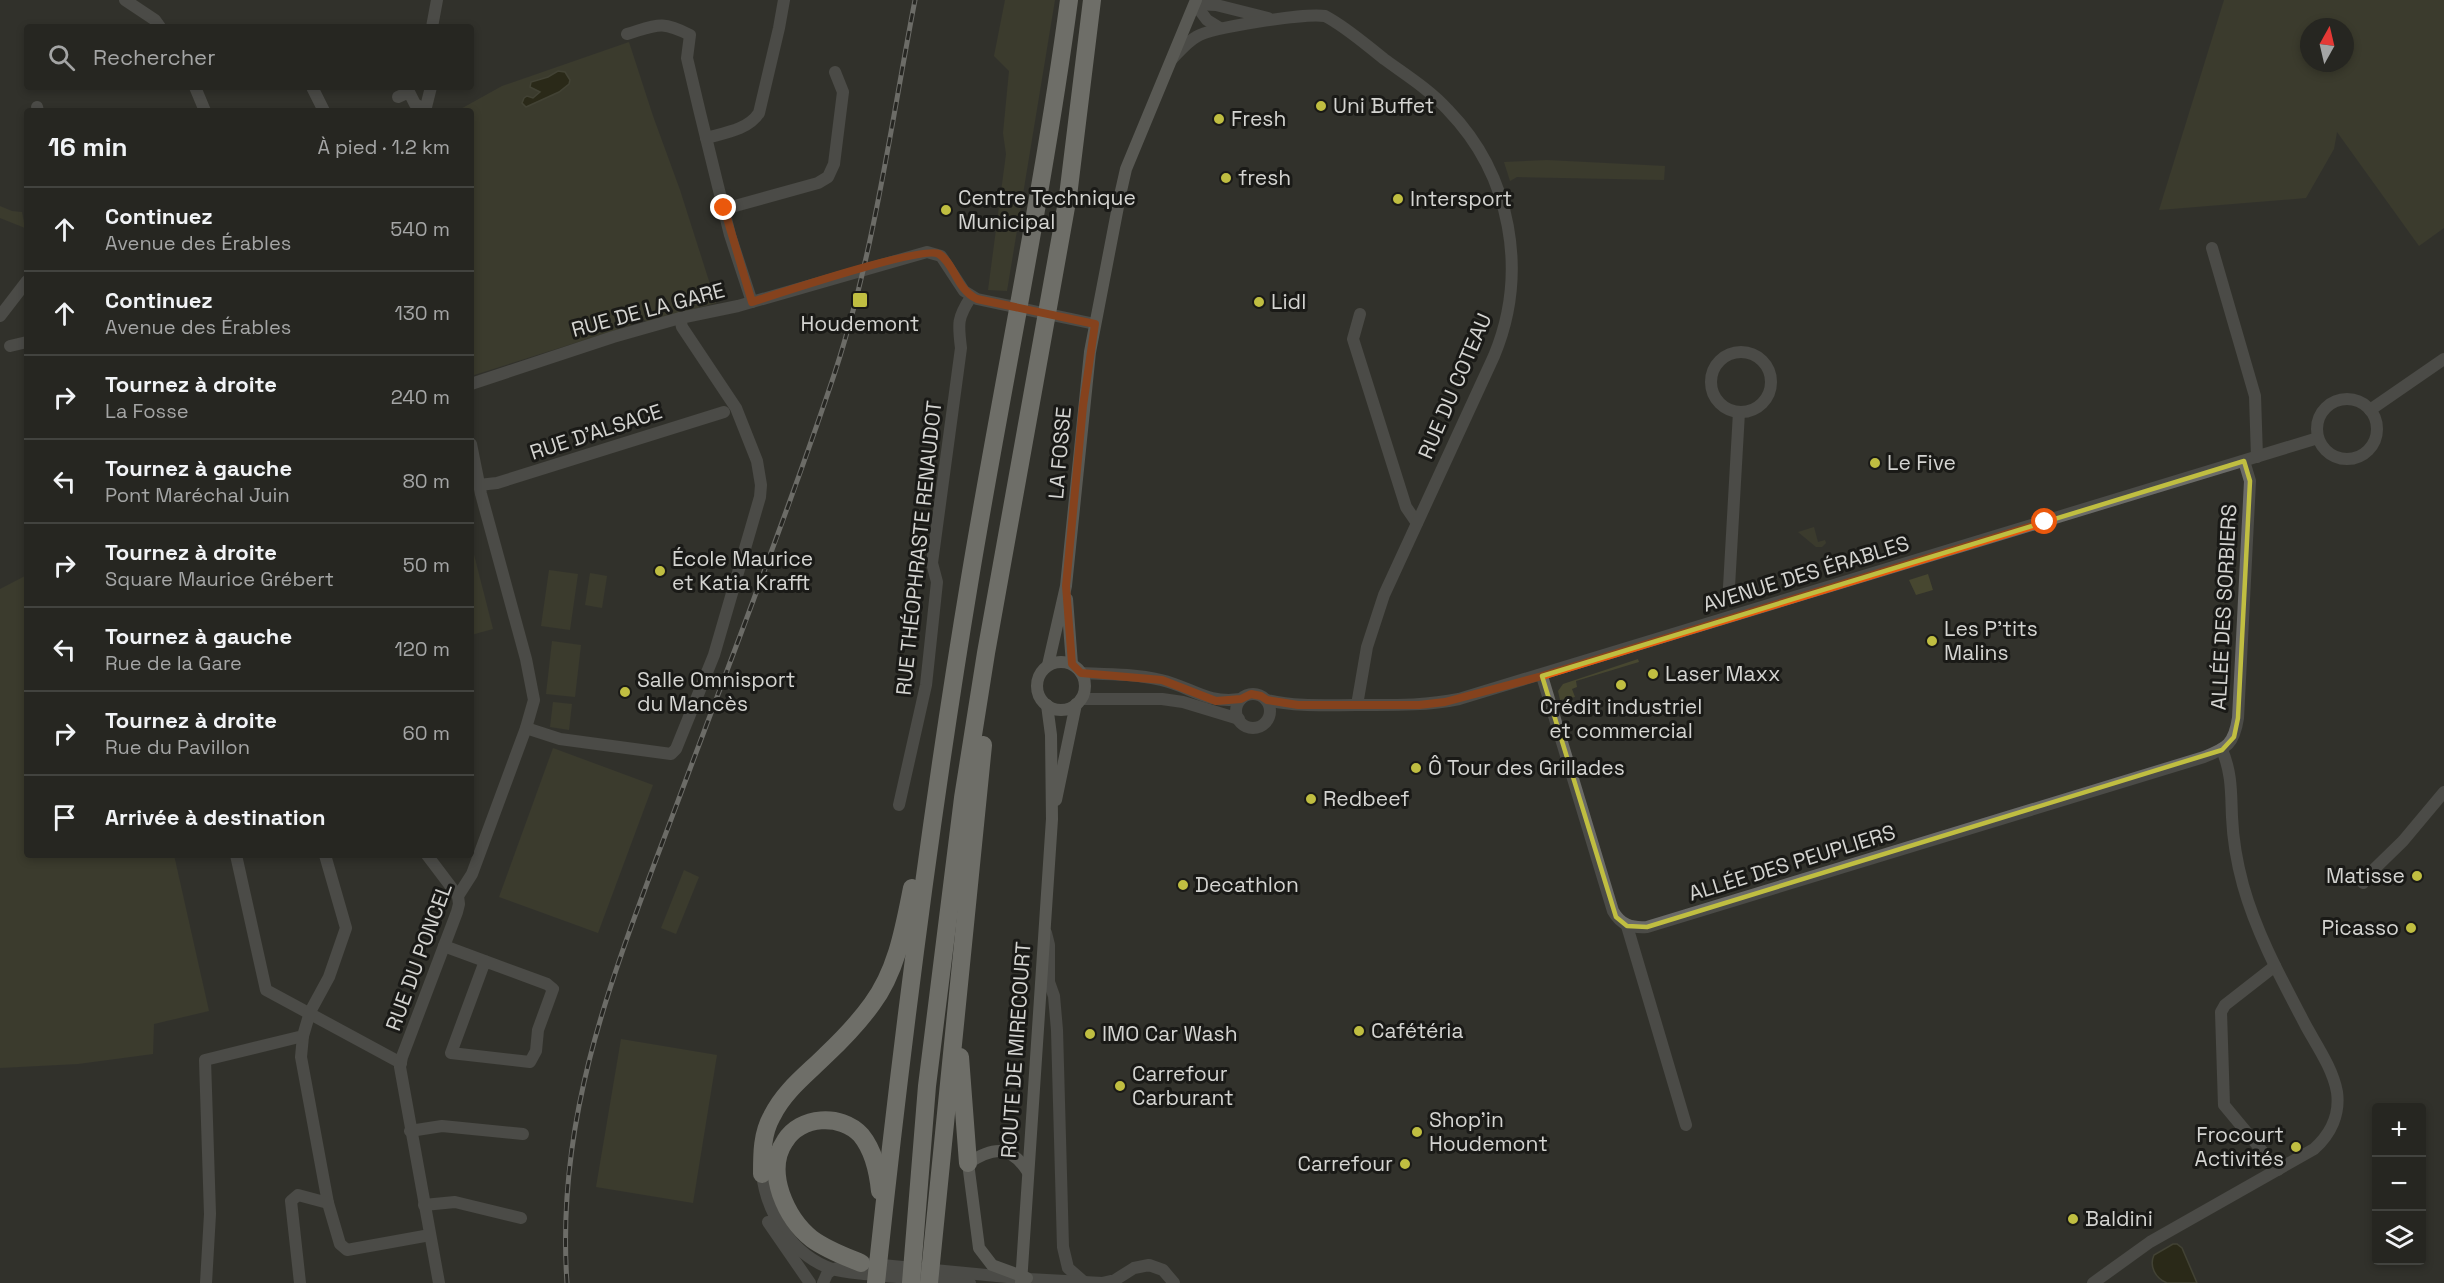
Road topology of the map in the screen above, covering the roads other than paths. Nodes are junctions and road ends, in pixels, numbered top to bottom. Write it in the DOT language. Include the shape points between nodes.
graph roads {
  1 [pos="125,0"];
  2 [pos="437,0"];
  3 [pos="784,0"];
  4 [pos="1069,0"];
  5 [pos="1092,0"];
  6 [pos="1195,2"];
  7 [pos="1215,2"];
  8 [pos="1275,20"];
  9 [pos="158,24"];
  10 [pos="433,24"];
  11 [pos="1220,28"];
  12 [pos="627,34"];
  13 [pos="1171,60"];
  14 [pos="835,72"];
  15 [pos="196,90"];
  16 [pos="314,90"];
  17 [pos="430,90"];
  18 [pos="398,98"];
  19 [pos="204,108"];
  20 [pos="322,108"];
  21 [pos="422,108"];
  22 [pos="426,108"];
  23 [pos="706,138"];
  24 [pos="724,208"];
  25 [pos="2212,248"];
  26 [pos="24,285"];
  27 [pos="971,297"];
  28 [pos="752,302"];
  29 [pos="1360,314"];
  30 [pos="0,316"];
  31 [pos="681,318"];
  32 [pos="1095,324"];
  33 [pos="24,343"];
  34 [pos="10,346"];
  35 [pos="2444,359"];
  36 [pos="474,383"];
  37 [pos="2370,410"];
  38 [pos="724,412"];
  39 [pos="1738,412"];
  40 [pos="2318,438"];
  41 [pos="2257,457"];
  42 [pos="2244,461"];
  43 [pos="476,478"];
  44 [pos="1417,523"];
  45 [pos="1066,586"];
  46 [pos="1729,587"];
  47 [pos="986,653"];
  48 [pos="1072,664"];
  49 [pos="1048,665"];
  50 [pos="1081,673"];
  51 [pos="1542,676"];
  52 [pos="1241,699"];
  53 [pos="1267,700"];
  54 [pos="1078,702"];
  55 [pos="1047,705"];
  56 [pos="1298,705"];
  57 [pos="1357,705"];
  58 [pos="1239,719"];
  59 [pos="1268,719"];
  60 [pos="526,728"];
  61 [pos="2222,750"];
  62 [pos="2444,792"];
  63 [pos="899,805"];
  64 [pos="1052,819"];
  65 [pos="930,836"];
  66 [pos="237,858"];
  67 [pos="326,858"];
  68 [pos="429,858"];
  69 [pos="2363,883"];
  70 [pos="458,896"];
  71 [pos="1044,926"];
  72 [pos="1627,926"];
  73 [pos="964,935"];
  74 [pos="444,946"];
  75 [pos="485,961"];
  76 [pos="2275,966"];
  77 [pos="310,1012"];
  78 [pos="303,1036"];
  79 [pos="400,1063"];
  80 [pos="1686,1125"];
  81 [pos="410,1131"];
  82 [pos="523,1134"];
  83 [pos="968,1163"];
  84 [pos="2278,1170"];
  85 [pos="1028,1172"];
  86 [pos="762,1174"];
  87 [pos="328,1203"];
  88 [pos="424,1205"];
  89 [pos="769,1206"];
  90 [pos="884,1217"];
  91 [pos="521,1218"];
  92 [pos="430,1235"];
  93 [pos="922,1262"];
  94 [pos="855,1268"];
  95 [pos="833,1269"];
  96 [pos="1124,1278"];
  97 [pos="1025,1281"];
  98 [pos="1084,1282"];
  99 [pos="206,1283"];
  100 [pos="300,1283"];
  101 [pos="439,1283"];
  102 [pos="810,1283"];
  103 [pos="823,1283"];
  104 [pos="830,1283"];
  105 [pos="876,1283"];
  106 [pos="911,1283"];
  107 [pos="928,1283"];
  108 [pos="970,1283"];
  109 [pos="1174,1283"];
  110 [pos="2093,1283"];
  1 -- 9 [label="street"];
  2 -- 10 [label="street"];
  3 -- 23 [label="street" via="759,113 746,126"];
  4 -- 65 [label="highway" via="1041,190 970,577"];
  5 -- 47 [label="highway" via="1068,196"];
  6 -- 7 [label="street, RUE DU COTEAU"];
  6 -- 11 [label="street" via="1207,20"];
  6 -- 13 [label="main road"];
  7 -- 8 [label="street, RUE DU COTEAU"];
  8 -- 11 [label="street, RUE DU COTEAU"];
  8 -- 44 [label="street, RUE DU COTEAU" via="1325,15 1434,96 1475,143 1492,173 1503,205 1512,262 1503,330"];
  11 -- 13 [label="street, RUE DU COTEAU" via="1196,36"];
  12 -- 23 [label="street" via="660,24 690,35 687,58"];
  13 -- 32 [label="main road" via="1126,169"];
  14 -- 24 [label="street" via="843,92 834,164 828,177"];
  15 -- 19 [label="street"];
  16 -- 20 [label="street"];
  17 -- 22 [label="street"];
  18 -- 21 [label="street" via="409,92 415,104"];
  23 -- 24 [label="street"];
  24 -- 28 [label="street"];
  25 -- 41 [label="street" via="2254,396"];
  26 -- 30 [label="street"];
  27 -- 28 [label="street, RUE DE LA GARE" via="941,256 930,252"];
  27 -- 32 [label="street"];
  27 -- 63 [label="street, RUE THÉOPHRASTE RENAUDOT" via="961,311 958,326 961,348 932,563 937,582 926,685"];
  28 -- 31 [label="street, RUE DE LA GARE"];
  29 -- 44 [label="street" via="1353,339 1406,507"];
  31 -- 36 [label="street, RUE DE LA GARE"];
  31 -- 60 [label="street" via="682,327 736,408 757,461 761,485 714,654 673,753 560,739"];
  32 -- 45 [label="main road, LA FOSSE"];
  33 -- 34 [label="street"];
  35 -- 37 [label="street"];
  37 -- 40 [label="street" via="2356,400 2332,403 2320,416"];
  37 -- 40 [label="street" via="2377,422 2377,434 2370,449 2360,457 2337,458"];
  38 -- 43 [label="street, RUE D'ALSACE" via="497,483"];
  39 -- 39 [label="street" via="1758,407 1768,395 1771,383 1765,364 1745,353 1722,359 1711,382 1718,401"];
  39 -- 46 [label="street"];
  40 -- 41 [label="street, AVENUE DES ÉRABLES"];
  41 -- 42 [label="street, AVENUE DES ÉRABLES"];
  42 -- 51 [label="street, AVENUE DES ÉRABLES"];
  42 -- 61 [label="street, ALLÉE DES SORBIERS" via="2250,481 2238,718 2234,737"];
  43 -- 60 [label="street, RUE DU PONCEL" via="534,692"];
  44 -- 57 [label="street, RUE DU COTEAU" via="1375,620"];
  45 -- 48 [label="main road, LA FOSSE"];
  45 -- 49 [label="main road, LA FOSSE"];
  47 -- 73 [label="highway" via="986,716"];
  47 -- 93 [label="highway" via="963,798 927,1086"];
  48 -- 49 [label="main road"];
  48 -- 50 [label="main road"];
  49 -- 55 [label="main road" via="1037,688"];
  50 -- 52 [label="street" via="1149,678 1216,701"];
  50 -- 54 [label="main road" via="1085,686"];
  51 -- 57 [label="street, AVENUE DES ÉRABLES" via="1445,702"];
  51 -- 72 [label="street" via="1613,911"];
  52 -- 53 [label="street" via="1251,694"];
  52 -- 58 [label="street" via="1236,709"];
  53 -- 56 [label="street, AVENUE DES ÉRABLES"];
  53 -- 59 [label="street"];
  54 -- 55 [label="main road" via="1065,709"];
  54 -- 58 [label="street" via="1162,699"];
  54 -- 64 [label="main road, ROUTE DE MIRECOURT"];
  55 -- 64 [label="main road, ROUTE DE MIRECOURT"];
  56 -- 57 [label="street, AVENUE DES ÉRABLES"];
  56 -- 59 [label="street, AVENUE DES ÉRABLES"];
  58 -- 59 [label="street" via="1254,728"];
  60 -- 70 [label="street, RUE DU PONCEL" via="472,874"];
  61 -- 72 [label="street, ALLÉE DES PEUPLIERS" via="1647,927"];
  61 -- 76 [label="street" via="2231,781 2236,857 2243,886"];
  62 -- 69 [label="street"];
  64 -- 71 [label="main road, ROUTE DE MIRECOURT"];
  65 -- 86 [label="highway" via="918,857 902,938 889,974 874,1002 850,1031 800,1078 772,1116 762,1150"];
  65 -- 90 [label="highway"];
  66 -- 77 [label="street" via="266,990"];
  67 -- 77 [label="street" via="346,928 329,977"];
  68 -- 70 [label="street"];
  70 -- 74 [label="street, RUE DU PONCEL" via="459,904"];
  71 -- 85 [label="main road, ROUTE DE MIRECOURT"];
  71 -- 98 [label="street" via="1057,1030 1063,1247 1068,1268"];
  72 -- 80 [label="street"];
  73 -- 83 [label="highway" via="960,1065"];
  73 -- 93 [label="highway"];
  74 -- 75 [label="street"];
  74 -- 79 [label="street, RUE DU PONCEL"];
  75 -- 75 [label="street" via="451,1053 530,1062 553,989"];
  76 -- 84 [label="street" via="2332,1075 2338,1104 2325,1139"];
  76 -- 84 [label="street" via="2221,1012 2224,1105"];
  77 -- 78 [label="street"];
  77 -- 79 [label="street"];
  78 -- 87 [label="street" via="301,1057"];
  78 -- 99 [label="street" via="205,1060 210,1204"];
  79 -- 81 [label="street, RUE DU PONCEL"];
  81 -- 82 [label="street" via="442,1126"];
  81 -- 88 [label="street, RUE DU PONCEL"];
  83 -- 85 [label="main road" via="983,1153 1000,1150 1015,1156"];
  83 -- 97 [label="main road" via="979,1248 993,1265"];
  84 -- 110 [label="street" via="2150,1242"];
  85 -- 97 [label="main road, ROUTE DE MIRECOURT"];
  86 -- 89 [label="street"];
  87 -- 92 [label="street" via="340,1244 348,1250"];
  87 -- 100 [label="street" via="298,1195 291,1201"];
  88 -- 91 [label="street" via="455,1202"];
  88 -- 92 [label="street, RUE DU PONCEL"];
  89 -- 95 [label="street" via="796,1245"];
  89 -- 102 [label="street" via="769,1222"];
  90 -- 94 [label="highway" via="874,1159 859,1133 827,1120 803,1125 786,1139 776,1169 779,1189 790,1214 812,1239"];
  90 -- 105 [label="highway"];
  92 -- 101 [label="street, RUE DU PONCEL"];
  93 -- 106 [label="highway"];
  93 -- 107 [label="highway"];
  94 -- 95 [label="street"];
  94 -- 97 [label="street"];
  94 -- 104 [label="street"];
  94 -- 108 [label="street"];
  95 -- 103 [label="street"];
  96 -- 98 [label="street"];
  96 -- 109 [label="street" via="1139,1266 1153,1266 1163,1270"];
  97 -- 98 [label="street"];
}
